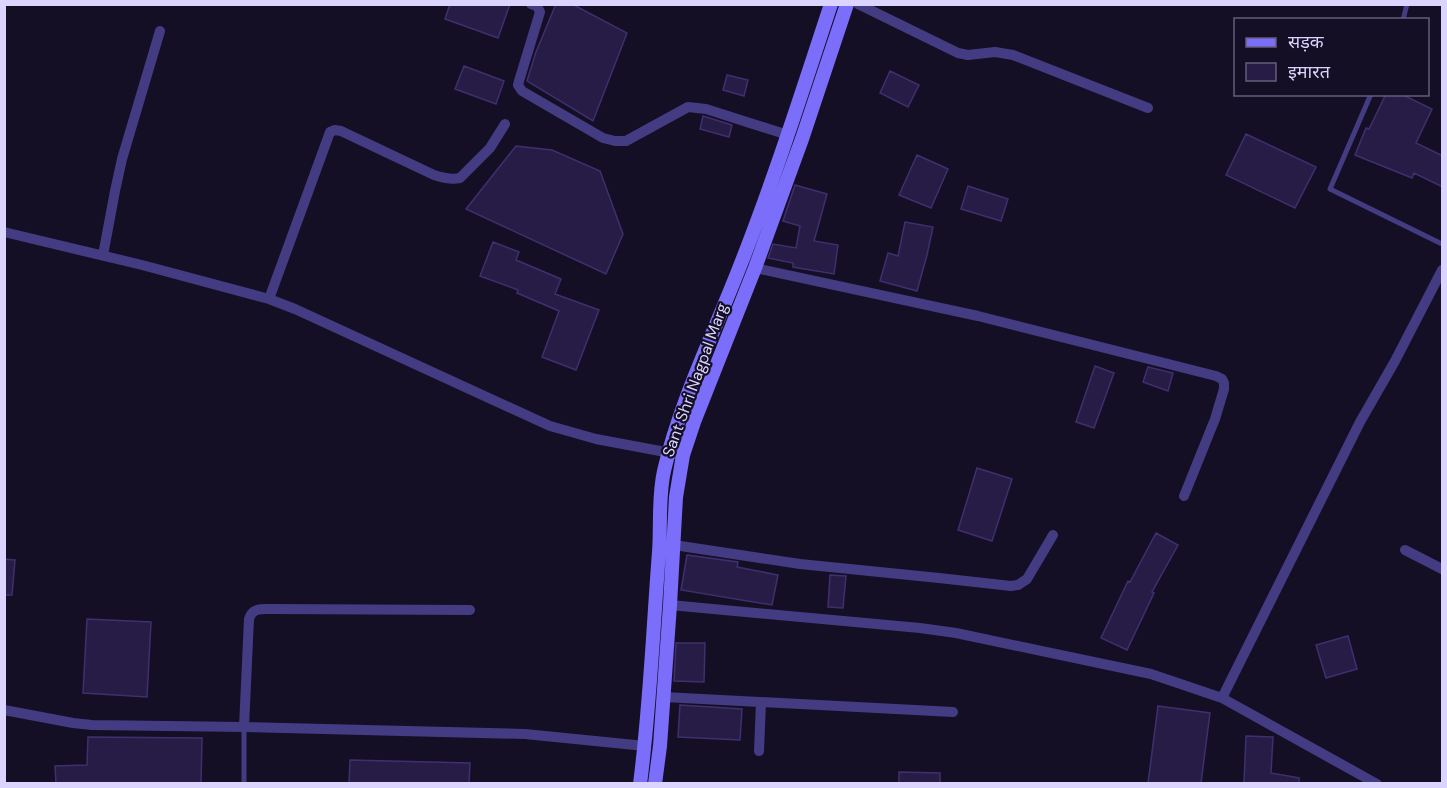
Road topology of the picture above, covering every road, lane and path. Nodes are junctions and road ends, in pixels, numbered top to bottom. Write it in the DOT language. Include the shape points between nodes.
graph roads {
  1 [pos="531,4"];
  2 [pos="831,4"];
  3 [pos="847,4"];
  4 [pos="858,4"];
  5 [pos="160,31"];
  6 [pos="1370,96"];
  7 [pos="1148,108"];
  8 [pos="505,124"];
  9 [pos="788,135"];
  10 [pos="4,232"];
  11 [pos="1443,244"];
  12 [pos="103,255"];
  13 [pos="755,268"];
  14 [pos="1443,270"];
  15 [pos="269,299"];
  16 [pos="668,452"];
  17 [pos="683,455"];
  18 [pos="1184,496"];
  19 [pos="1053,535"];
  20 [pos="674,545"];
  21 [pos="1405,550"];
  22 [pos="1443,569"];
  23 [pos="670,605"];
  24 [pos="470,610"];
  25 [pos="664,697"];
  26 [pos="1222,698"];
  27 [pos="761,702"];
  28 [pos="4,710"];
  29 [pos="953,712"];
  30 [pos="244,727"];
  31 [pos="645,746"];
  32 [pos="759,751"];
  33 [pos="244,783"];
  34 [pos="640,783"];
  35 [pos="655,783"];
  36 [pos="1377,783"];
  1 -- 9 [label="street" via="540,12 519,81 522,92 603,138 626,141 688,106"];
  2 -- 9 [label="main road, Sant Shri Nagpal Marg"];
  3 -- 13 [label="main road, Sant Shri Nagpal Marg"];
  4 -- 7 [label="street" via="958,53 995,51 1013,55"];
  5 -- 12 [label="street" via="122,159"];
  6 -- 11 [label="lane" via="1330,189"];
  8 -- 15 [label="street" via="490,148 456,179 434,175 341,131 330,132"];
  9 -- 16 [label="main road, Sant Shri Nagpal Marg"];
  10 -- 12 [label="street"];
  12 -- 15 [label="street"];
  13 -- 17 [label="main road, Sant Shri Nagpal Marg"];
  13 -- 18 [label="street" via="978,316 1222,379 1224,389 1215,418"];
  14 -- 26 [label="street" via="1360,422"];
  15 -- 16 [label="street" via="549,426"];
  16 -- 17 [label="street"];
  16 -- 31 [label="main road, Sant Shri Nagpal Marg" via="661,497"];
  17 -- 20 [label="main road, Sant Shri Nagpal Marg"];
  19 -- 20 [label="street" via="1027,579 1011,586 800,564"];
  20 -- 23 [label="main road, Sant Shri Nagpal Marg"];
  21 -- 22 [label="street"];
  23 -- 25 [label="main road, Sant Shri Nagpal Marg"];
  23 -- 26 [label="street" via="956,633 1151,674"];
  24 -- 30 [label="street" via="252,612"];
  25 -- 27 [label="street"];
  25 -- 35 [label="main road, Sant Shri Nagpal Marg"];
  26 -- 36 [label="street"];
  27 -- 29 [label="street"];
  27 -- 32 [label="street"];
  28 -- 30 [label="street" via="92,725"];
  30 -- 31 [label="street" via="525,734"];
  30 -- 33 [label="lane"];
  31 -- 34 [label="main road, Sant Shri Nagpal Marg"];
}
